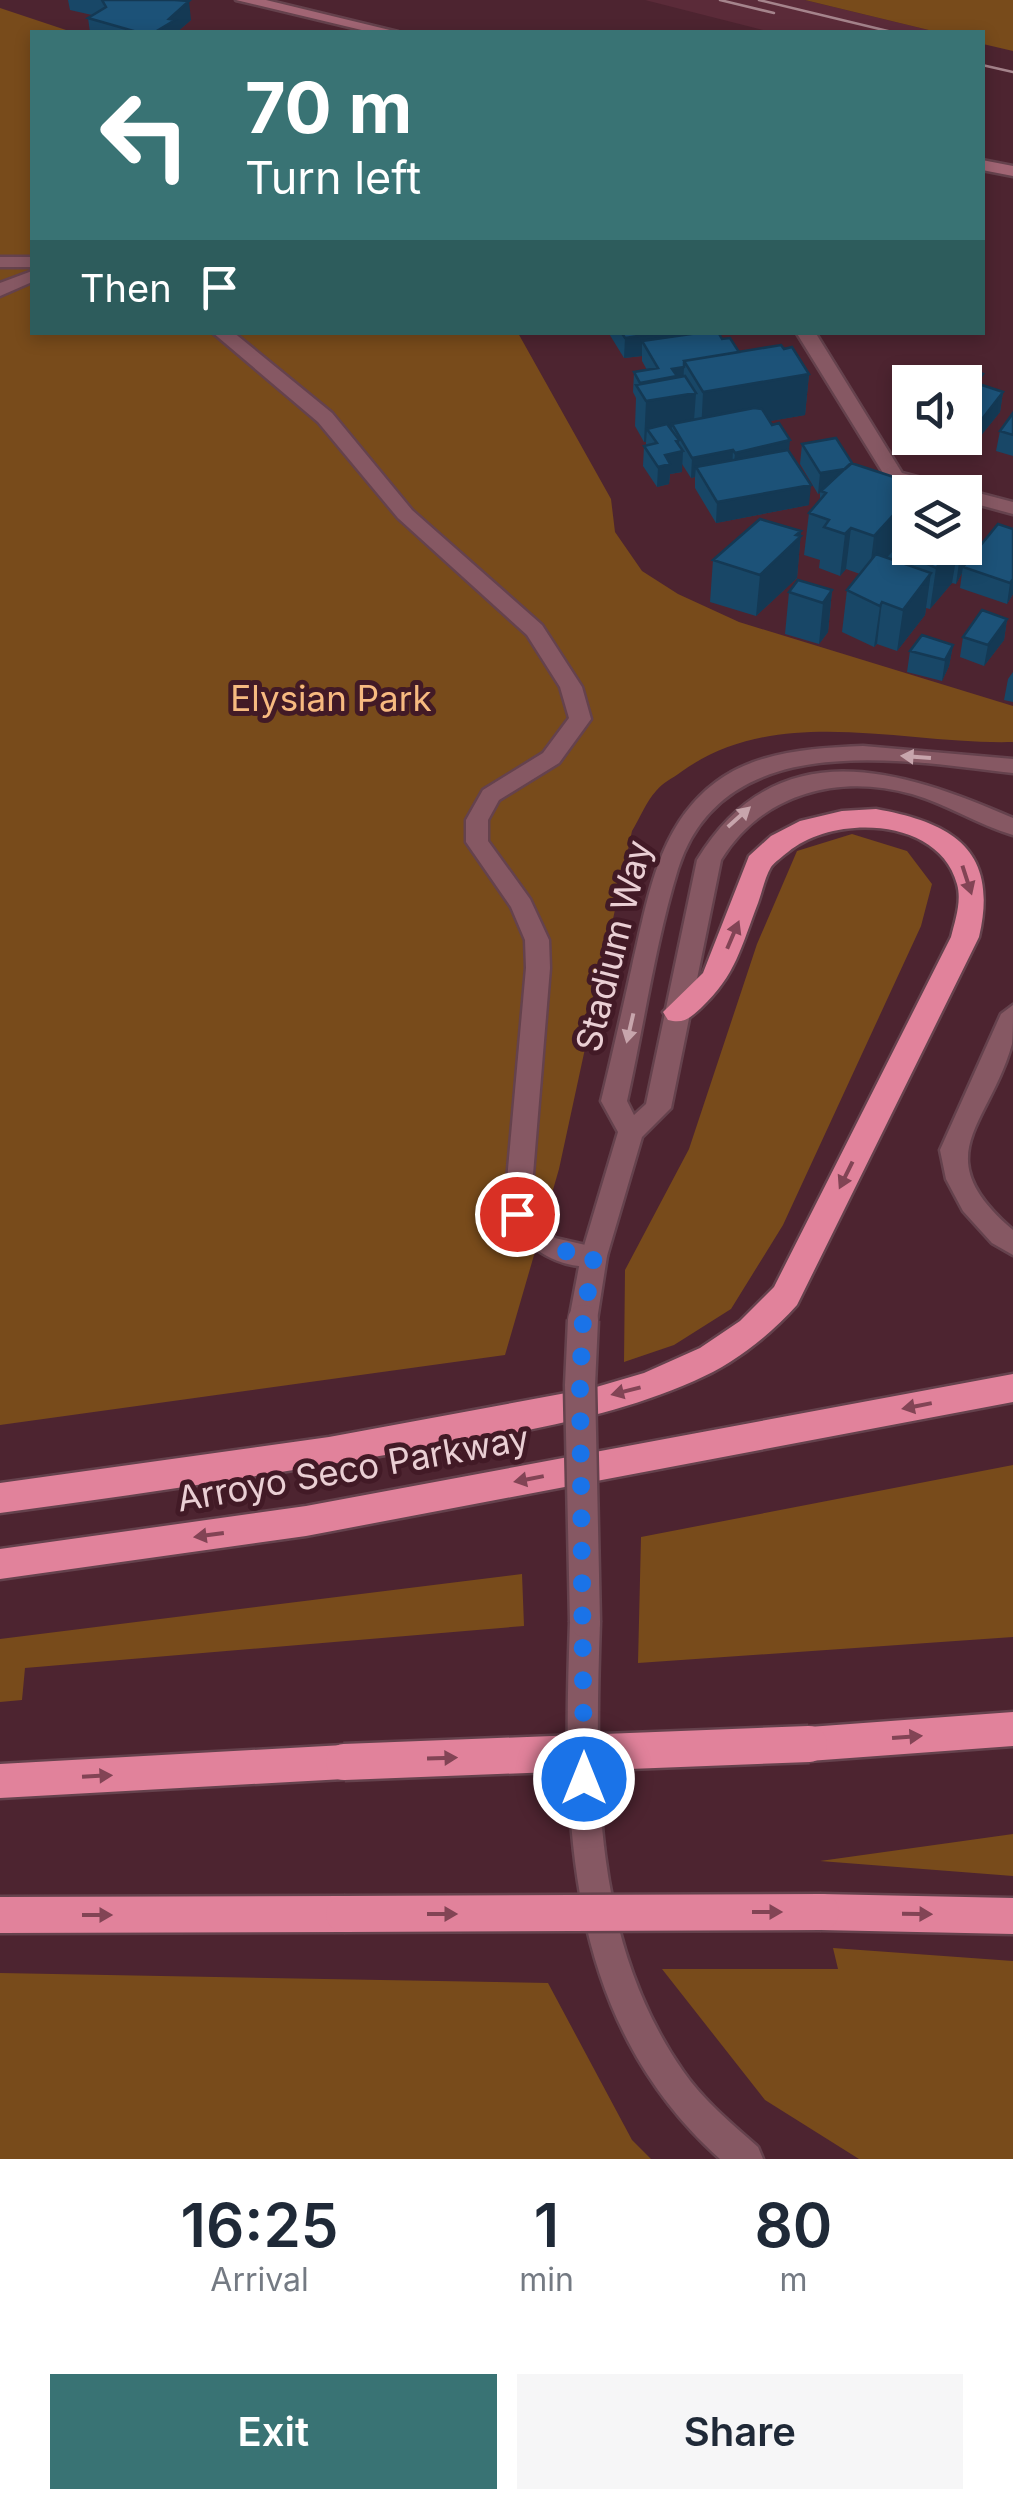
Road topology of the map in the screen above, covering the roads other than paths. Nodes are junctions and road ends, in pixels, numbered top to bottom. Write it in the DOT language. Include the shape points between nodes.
graph roads {
  1 [pos="244,0"];
  2 [pos="381,30"];
  3 [pos="985,165"];
  4 [pos="1013,172"];
  5 [pos="0,262"];
  6 [pos="30,262"];
  7 [pos="30,277"];
  8 [pos="0,290"];
  9 [pos="225,335"];
  10 [pos="807,335"];
  11 [pos="893,475"];
  12 [pos="982,500"];
  13 [pos="1013,508"];
  14 [pos="1013,766"];
  15 [pos="1013,828"];
  16 [pos="678,1012"];
  17 [pos="1013,1014"];
  18 [pos="631,1132"];
  19 [pos="1013,1245"];
  20 [pos="594,1256"];
  21 [pos="1013,1388"];
  22 [pos="0,1498"];
  23 [pos="0,1564"];
  24 [pos="1013,1729"];
  25 [pos="0,1781"];
  26 [pos="0,1915"];
  27 [pos="1013,1916"];
  28 [pos="746,2159"];
  1 -- 2 [label="main road"];
  3 -- 4 [label="main road"];
  5 -- 6 [label="street"];
  7 -- 8 [label="street"];
  9 -- 20 [label="street" via="326,419 404,513 540,637 576,696 580,719 551,758 491,795 477,820 477,842 522,905 536,940 517,1214 547,1248"];
  10 -- 11 [label="street"];
  12 -- 13 [label="street"];
  14 -- 18 [label="street, Stadium Way, one-way" via="866,753 803,757 744,774 700,804 667,867 614,1102"];
  16 -- 15 [label="street, Stadium Way, one-way" via="709,860 726,828 756,803 808,784 886,781"];
  16 -- 18 [label="street, Stadium Way" via="658,1108"];
  16 -- 22 [label="highway, one-way" via="715,978 759,863 802,828 844,818 888,820 940,842 966,868 973,900 964,937 786,1296 748,1334 648,1385 533,1414 252,1465"];
  17 -- 19 [label="street" via="953,1150 975,1209"];
  18 -- 20 [label="street, Stadium Way"];
  20 -- 28 [label="street, Stadium Way, bridge" via="580,1384 583,1816 590,1886 606,1954 671,2083"];
  21 -- 23 [label="highway, Arroyo Seco Parkway, one-way" via="306,1521"];
  25 -- 24 [label="highway, one-way, bridge"];
  26 -- 27 [label="highway, one-way, bridge"];
}
